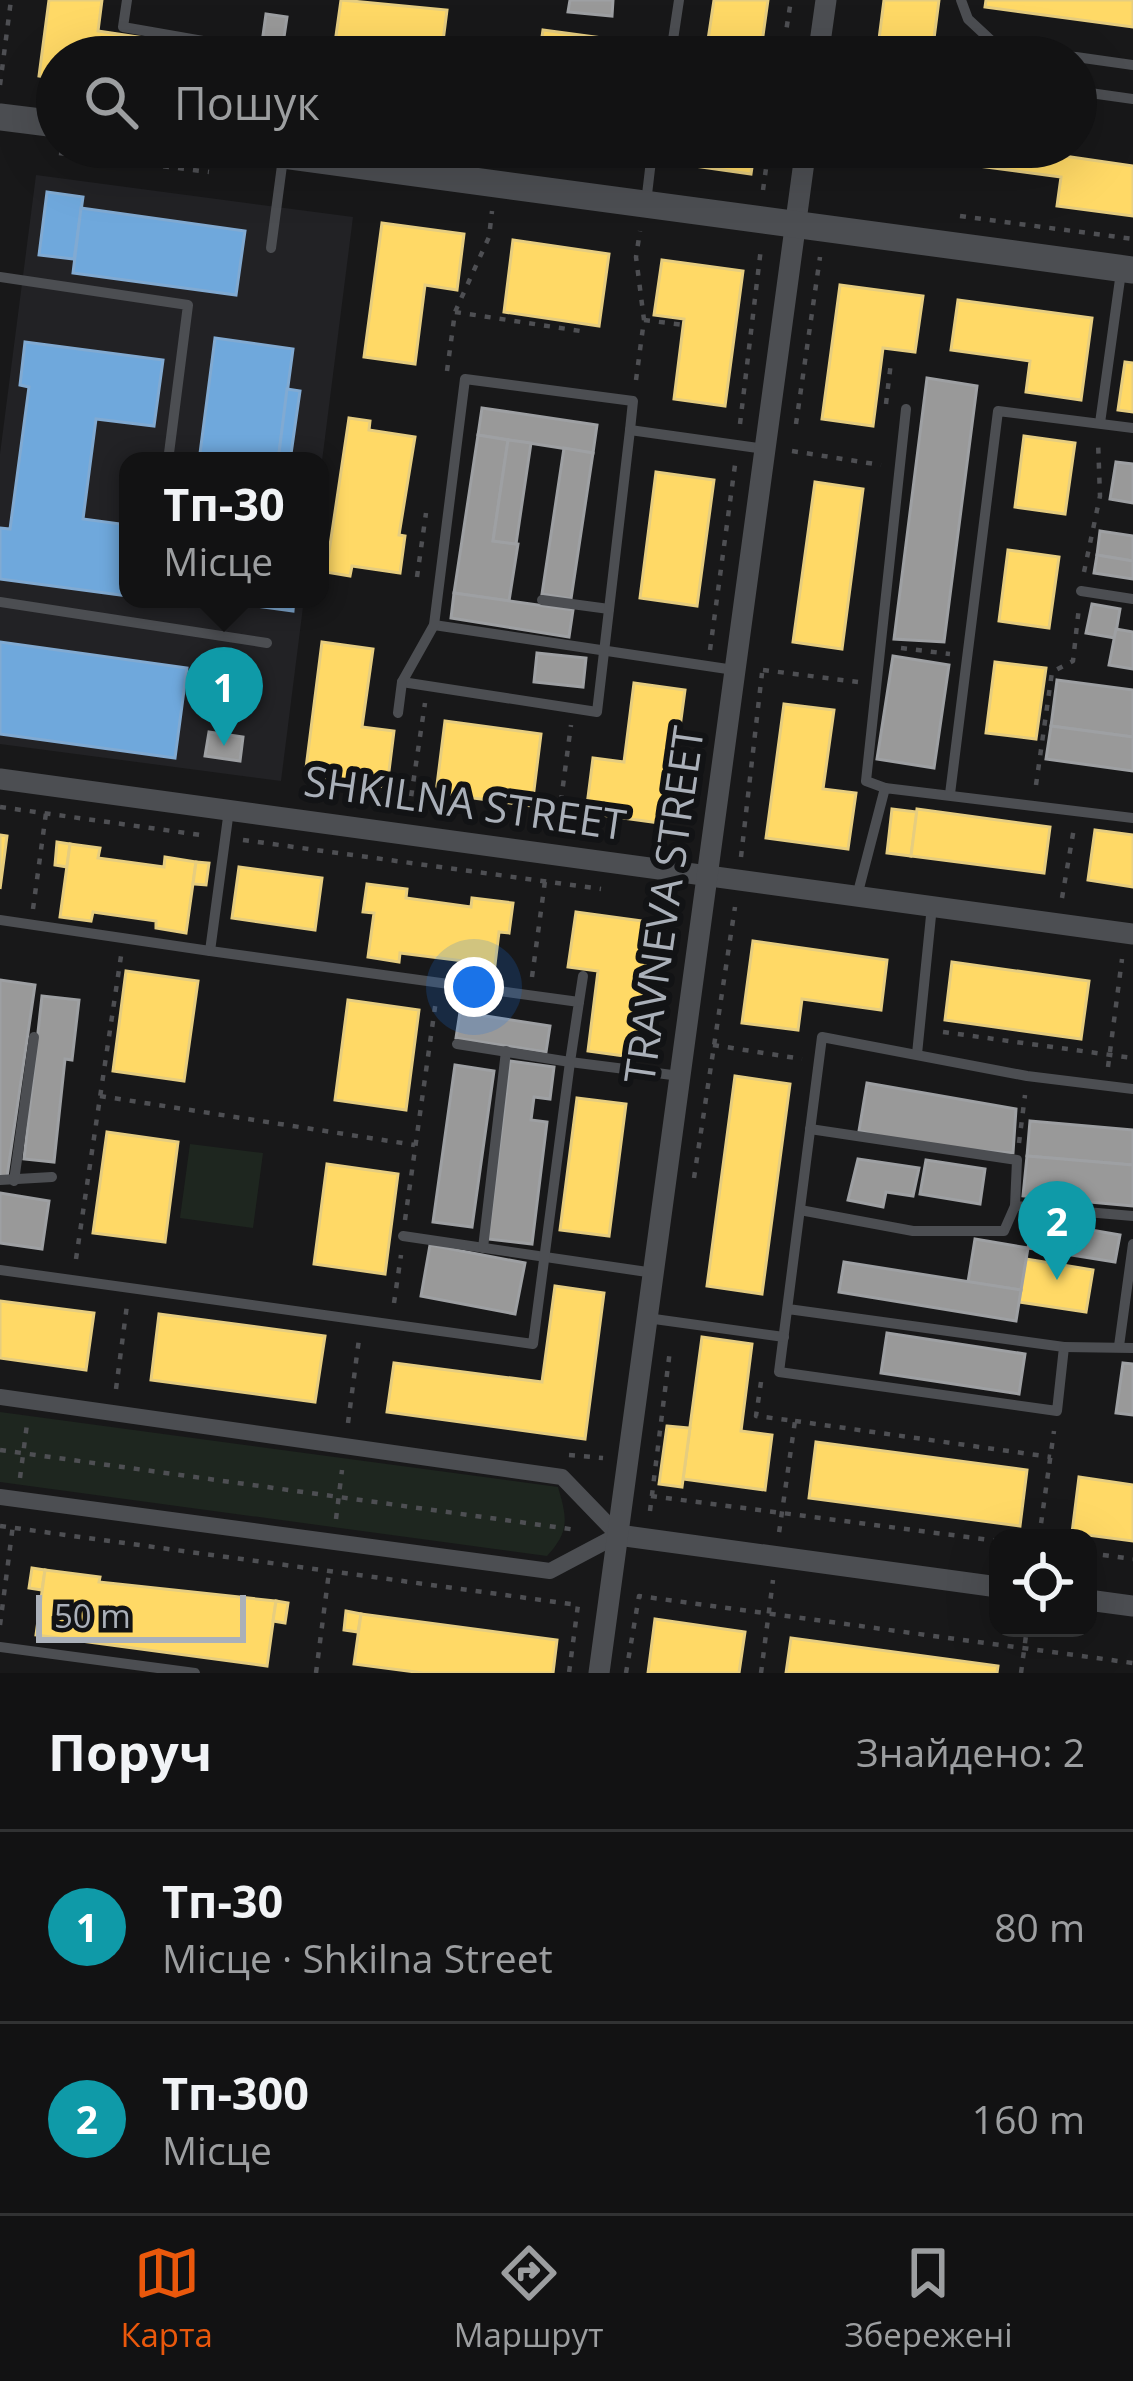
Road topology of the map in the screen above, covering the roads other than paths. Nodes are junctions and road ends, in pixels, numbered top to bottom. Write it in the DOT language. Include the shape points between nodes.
graph roads {
  1 [pos="127,0"];
  2 [pos="679,0"];
  3 [pos="826,0"];
  4 [pos="961,0"];
  5 [pos="174,36"];
  6 [pos="674,36"];
  7 [pos="821,36"];
  8 [pos="982,36"];
  9 [pos="1097,60"];
  10 [pos="1133,65"];
  11 [pos="1097,95"];
  12 [pos="1133,99"];
  13 [pos="0,116"];
  14 [pos="36,121"];
  15 [pos="282,168"];
  16 [pos="380,168"];
  17 [pos="455,168"];
  18 [pos="650,168"];
  19 [pos="803,168"];
  20 [pos="454,178"];
  21 [pos="646,205"];
  22 [pos="795,224"];
  23 [pos="272,248"];
  24 [pos="1127,270"];
  25 [pos="0,277"];
  26 [pos="906,409"];
  27 [pos="1100,423"];
  28 [pos="1133,428"];
  29 [pos="630,430"];
  30 [pos="765,449"];
  31 [pos="169,452"];
  32 [pos="1081,591"];
  33 [pos="1133,599"];
  34 [pos="542,600"];
  35 [pos="0,602"];
  36 [pos="608,609"];
  37 [pos="434,625"];
  38 [pos="267,643"];
  39 [pos="604,652"];
  40 [pos="735,670"];
  41 [pos="402,682"];
  42 [pos="398,713"];
  43 [pos="0,779"];
  44 [pos="885,788"];
  45 [pos="950,794"];
  46 [pos="229,810"];
  47 [pos="1133,818"];
  48 [pos="707,875"];
  49 [pos="857,896"];
  50 [pos="932,906"];
  51 [pos="0,920"];
  52 [pos="1133,934"];
  53 [pos="211,951"];
  54 [pos="583,976"];
  55 [pos="579,1002"];
  56 [pos="34,1037"];
  57 [pos="457,1044"];
  58 [pos="506,1051"];
  59 [pos="917,1054"];
  60 [pos="570,1062"];
  61 [pos="680,1076"];
  62 [pos="1133,1089"];
  63 [pos="810,1129"];
  64 [pos="52,1177"];
  65 [pos="7,1180"];
  66 [pos="1015,1206"];
  67 [pos="800,1210"];
  68 [pos="1133,1216"];
  69 [pos="403,1236"];
  70 [pos="1133,1244"];
  71 [pos="483,1248"];
  72 [pos="542,1258"];
  73 [pos="0,1270"];
  74 [pos="653,1273"];
  75 [pos="788,1310"];
  76 [pos="647,1318"];
  77 [pos="784,1336"];
  78 [pos="1119,1346"];
  79 [pos="1064,1347"];
  80 [pos="1133,1348"];
  81 [pos="0,1396"];
  82 [pos="0,1497"];
  83 [pos="618,1535"];
  84 [pos="989,1586"];
  85 [pos="1097,1601"];
  86 [pos="1133,1606"];
  87 [pos="0,1647"];
  88 [pos="120,1668"];
  89 [pos="196,1673"];
  90 [pos="599,1673"];
  1 -- 5 [label="lane" via="123,27"];
  2 -- 6 [label="lane"];
  3 -- 7 [label="street"];
  4 -- 8 [label="lane"];
  9 -- 10 [label="lane"];
  11 -- 12 [label="lane"];
  13 -- 14 [label="street"];
  15 -- 23 [label="lane"];
  16 -- 20 [label="street"];
  17 -- 20 [label="lane"];
  18 -- 21 [label="lane"];
  19 -- 22 [label="street, TRAVNEVA STREET"];
  20 -- 21 [label="street"];
  21 -- 22 [label="street"];
  22 -- 24 [label="street"];
  22 -- 30 [label="street, TRAVNEVA STREET"];
  24 -- 27 [label="lane"];
  25 -- 31 [label="lane" via="188,304"];
  26 -- 44 [label="lane" via="866,781"];
  27 -- 28 [label="lane"];
  27 -- 45 [label="lane" via="998,411"];
  29 -- 30 [label="lane"];
  29 -- 36 [label="lane"];
  29 -- 37 [label="lane" via="633,400 465,379"];
  30 -- 40 [label="street, TRAVNEVA STREET"];
  32 -- 33 [label="lane"];
  34 -- 36 [label="lane"];
  35 -- 38 [label="lane"];
  36 -- 39 [label="lane"];
  37 -- 39 [label="lane"];
  37 -- 41 [label="lane"];
  39 -- 40 [label="lane"];
  39 -- 41 [label="lane" via="596,712"];
  40 -- 48 [label="street, TRAVNEVA STREET"];
  41 -- 42 [label="lane"];
  43 -- 46 [label="street, SHKILNA STREET"];
  44 -- 45 [label="lane"];
  44 -- 49 [label="lane"];
  45 -- 47 [label="lane"];
  46 -- 48 [label="street, SHKILNA STREET"];
  46 -- 53 [label="lane"];
  48 -- 49 [label="street, SHKILNA STREET"];
  48 -- 61 [label="street, TRAVNEVA STREET"];
  49 -- 50 [label="street, SHKILNA STREET"];
  50 -- 52 [label="street, SHKILNA STREET"];
  50 -- 59 [label="lane"];
  51 -- 53 [label="lane"];
  53 -- 55 [label="lane"];
  54 -- 55 [label="lane"];
  55 -- 60 [label="lane"];
  56 -- 65 [label="lane"];
  57 -- 58 [label="lane"];
  58 -- 60 [label="lane"];
  58 -- 71 [label="lane"];
  59 -- 62 [label="lane"];
  59 -- 63 [label="lane" via="822,1037"];
  60 -- 61 [label="lane"];
  60 -- 72 [label="lane"];
  61 -- 74 [label="street, TRAVNEVA STREET"];
  63 -- 66 [label="lane" via="1017,1160"];
  63 -- 67 [label="lane"];
  64 -- 65 [label="lane"];
  66 -- 67 [label="lane" via="1004,1232 913,1231"];
  66 -- 68 [label="lane"];
  67 -- 75 [label="lane"];
  69 -- 71 [label="lane"];
  70 -- 78 [label="lane"];
  71 -- 72 [label="lane"];
  72 -- 73 [label="lane" via="533,1344"];
  72 -- 74 [label="lane"];
  74 -- 76 [label="street, TRAVNEVA STREET"];
  75 -- 77 [label="lane"];
  75 -- 79 [label="lane"];
  76 -- 77 [label="lane"];
  76 -- 83 [label="street, TRAVNEVA STREET"];
  77 -- 79 [label="lane" via="779,1372 1057,1411"];
  78 -- 79 [label="lane"];
  78 -- 80 [label="lane"];
  81 -- 83 [label="street" via="562,1477"];
  82 -- 83 [label="street" via="550,1571"];
  83 -- 84 [label="street"];
  83 -- 90 [label="street, TRAVNEVA STREET"];
  85 -- 86 [label="street"];
  87 -- 88 [label="lane"];
  88 -- 89 [label="lane"];
}
